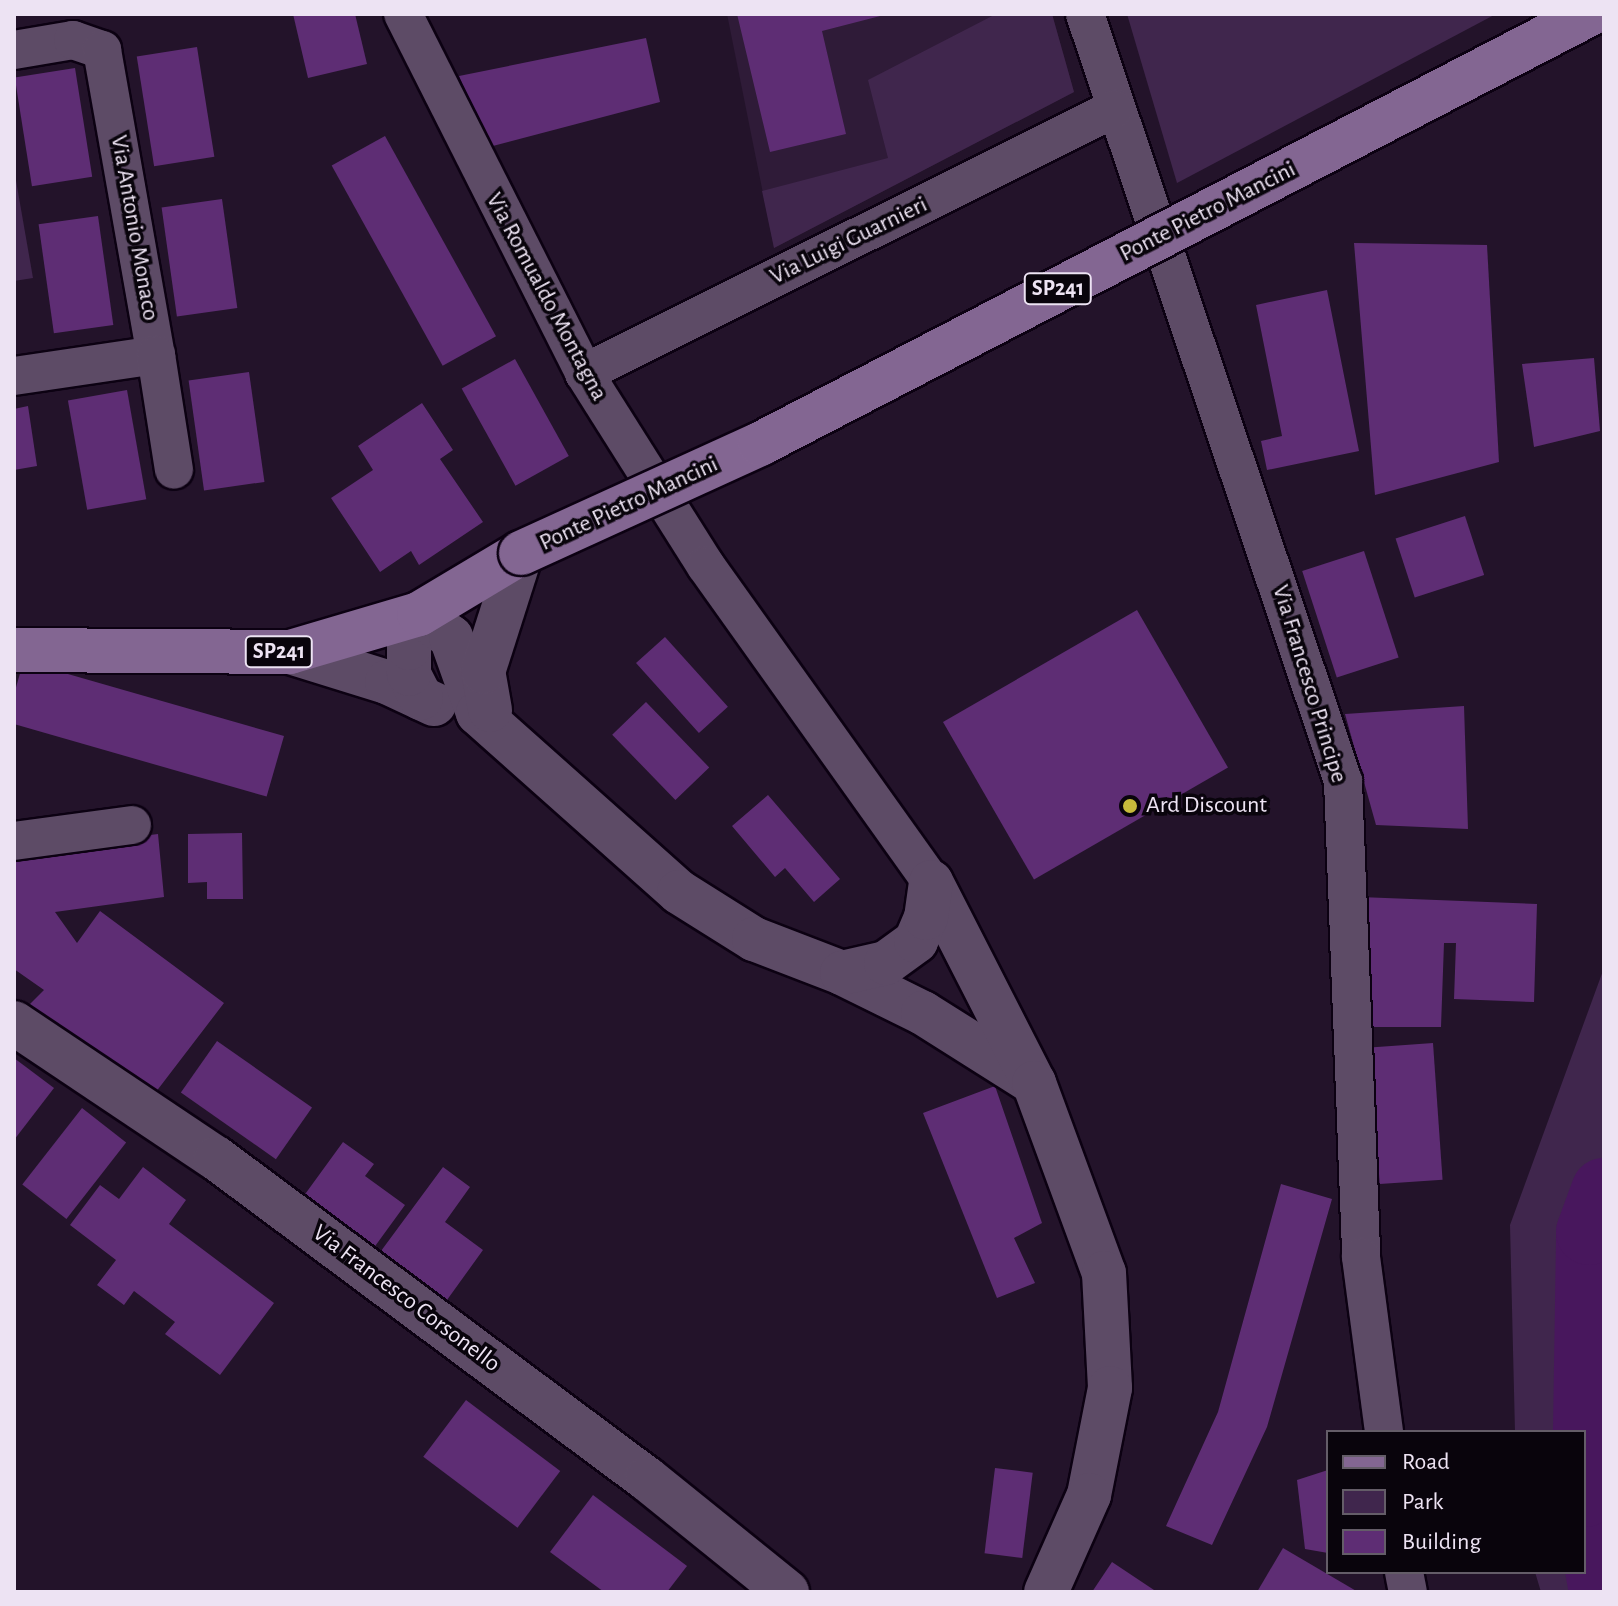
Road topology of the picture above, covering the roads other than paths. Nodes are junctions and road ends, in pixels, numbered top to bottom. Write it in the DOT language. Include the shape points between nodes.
graph roads {
  1 [pos="403,14"];
  2 [pos="1085,14"];
  3 [pos="1590,14"];
  4 [pos="14,50"];
  5 [pos="1114,109"];
  6 [pos="156,355"];
  7 [pos="584,373"];
  8 [pos="14,376"];
  9 [pos="174,470"];
  10 [pos="521,553"];
  11 [pos="419,614"];
  12 [pos="14,650"];
  13 [pos="290,652"];
  14 [pos="421,698"];
  15 [pos="501,734"];
  16 [pos="132,825"];
  17 [pos="14,841"];
  18 [pos="931,882"];
  19 [pos="886,963"];
  20 [pos="842,973"];
  21 [pos="985,986"];
  22 [pos="923,1013"];
  23 [pos="14,1023"];
  24 [pos="1034,1083"];
  25 [pos="1384,1430"];
  26 [pos="787,1592"];
  27 [pos="1046,1592"];
  1 -- 7 [label="street, Via Romualdo Montagna"];
  2 -- 5 [label="street, Via Francesco Principe"];
  3 -- 10 [label="main road, Ponte Pietro Mancini / SP241, bridge" via="760,444"];
  4 -- 6 [label="street, Via Antonio Monaco" via="73,40 102,50"];
  5 -- 7 [label="street, Via Luigi Guarnieri"];
  5 -- 25 [label="street, Via Francesco Principe" via="1186,306 1343,781 1361,1257"];
  6 -- 8 [label="street, Via Antonio Monaco"];
  6 -- 9 [label="street"];
  7 -- 18 [label="street, Via Romualdo Montagna" via="706,566"];
  10 -- 11 [label="main road, SP241"];
  10 -- 15 [label="main road" via="483,672 484,698"];
  11 -- 13 [label="main road, SP241"];
  11 -- 14 [label="main road" via="409,648 409,674"];
  11 -- 15 [label="main road" via="451,637 478,713"];
  12 -- 13 [label="main road, SP241"];
  13 -- 14 [label="main road"];
  14 -- 15 [label="main road"];
  15 -- 20 [label="main road" via="679,892 754,939"];
  16 -- 17 [label="street"];
  18 -- 19 [label="main road" via="926,918 916,941"];
  18 -- 21 [label="main road"];
  19 -- 20 [label="main road"];
  19 -- 21 [label="main road"];
  20 -- 22 [label="main road"];
  21 -- 22 [label="main road"];
  21 -- 24 [label="main road"];
  22 -- 24 [label="main road"];
  23 -- 26 [label="main road, Via Francesco Corsonello" via="229,1167 647,1479"];
  24 -- 27 [label="main road" via="1104,1273 1110,1388 1089,1495"];
}
